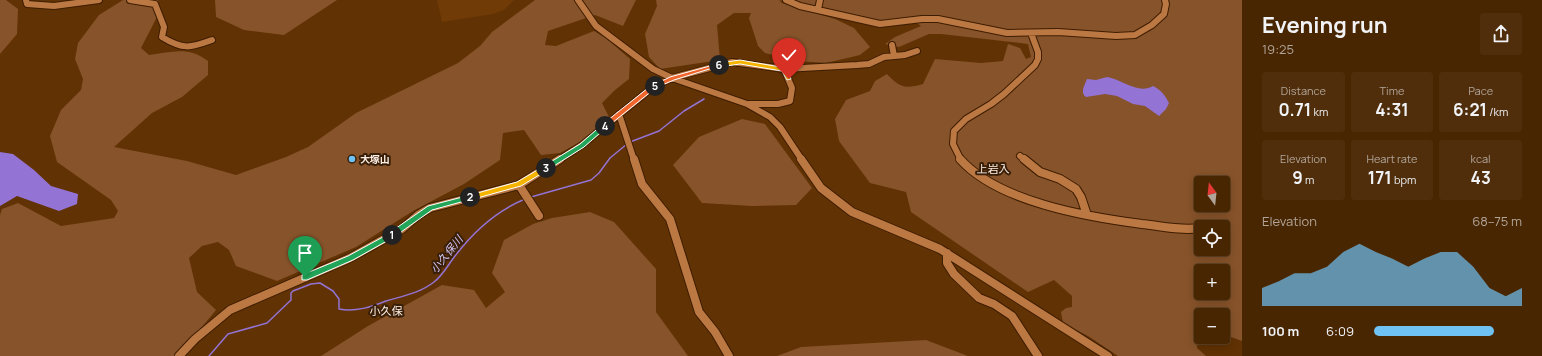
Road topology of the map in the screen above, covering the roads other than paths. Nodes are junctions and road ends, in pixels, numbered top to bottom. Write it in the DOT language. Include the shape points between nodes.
graph roads {
  1 [pos="26,0"];
  2 [pos="99,0"];
  3 [pos="130,0"];
  4 [pos="578,0"];
  5 [pos="786,0"];
  6 [pos="820,0"];
  7 [pos="1165,0"];
  8 [pos="582,4"];
  9 [pos="818,10"];
  10 [pos="1031,33"];
  11 [pos="212,40"];
  12 [pos="892,45"];
  13 [pos="918,51"];
  14 [pos="894,56"];
  15 [pos="784,69"];
  16 [pos="672,78"];
  17 [pos="747,104"];
  18 [pos="619,114"];
  19 [pos="1020,156"];
  20 [pos="519,184"];
  21 [pos="1087,215"];
  22 [pos="540,216"];
  23 [pos="1194,229"];
  24 [pos="946,253"];
  25 [pos="179,356"];
  26 [pos="729,356"];
  27 [pos="1038,356"];
  28 [pos="1108,356"];
  1 -- 2 [label="street" via="26,4 54,6"];
  3 -- 11 [label="street" via="155,4 164,27 162,37 178,47 190,48"];
  4 -- 8 [label="street"];
  5 -- 9 [label="street"];
  6 -- 9 [label="street"];
  7 -- 10 [label="street" via="1164,14 1152,26 1135,35"];
  8 -- 16 [label="street" via="593,23 612,39 647,65"];
  9 -- 10 [label="street" via="880,24 938,19 996,31"];
  10 -- 21 [label="street" via="1037,50 1036,64 1012,88 960,124 954,132 952,141 961,160 970,168 1013,194 1067,212"];
  12 -- 14 [label="street"];
  13 -- 14 [label="street"];
  14 -- 15 [label="street" via="884,57 869,64"];
  15 -- 16 [label="street" via="740,62 710,67"];
  15 -- 17 [label="street" via="793,86 790,102"];
  16 -- 17 [label="street"];
  16 -- 18 [label="street" via="653,87"];
  17 -- 24 [label="street" via="777,123 816,180 836,201 852,212"];
  18 -- 20 [label="street" via="582,145"];
  18 -- 26 [label="street" via="642,184 670,219 699,312"];
  19 -- 21 [label="street" via="1040,172 1060,179 1076,189"];
  20 -- 22 [label="street"];
  20 -- 25 [label="street" via="430,208 402,229 350,258 230,310"];
  21 -- 23 [label="street"];
  24 -- 27 [label="street" via="947,263 954,274 980,298 1012,316"];
  24 -- 28 [label="street"];
}
